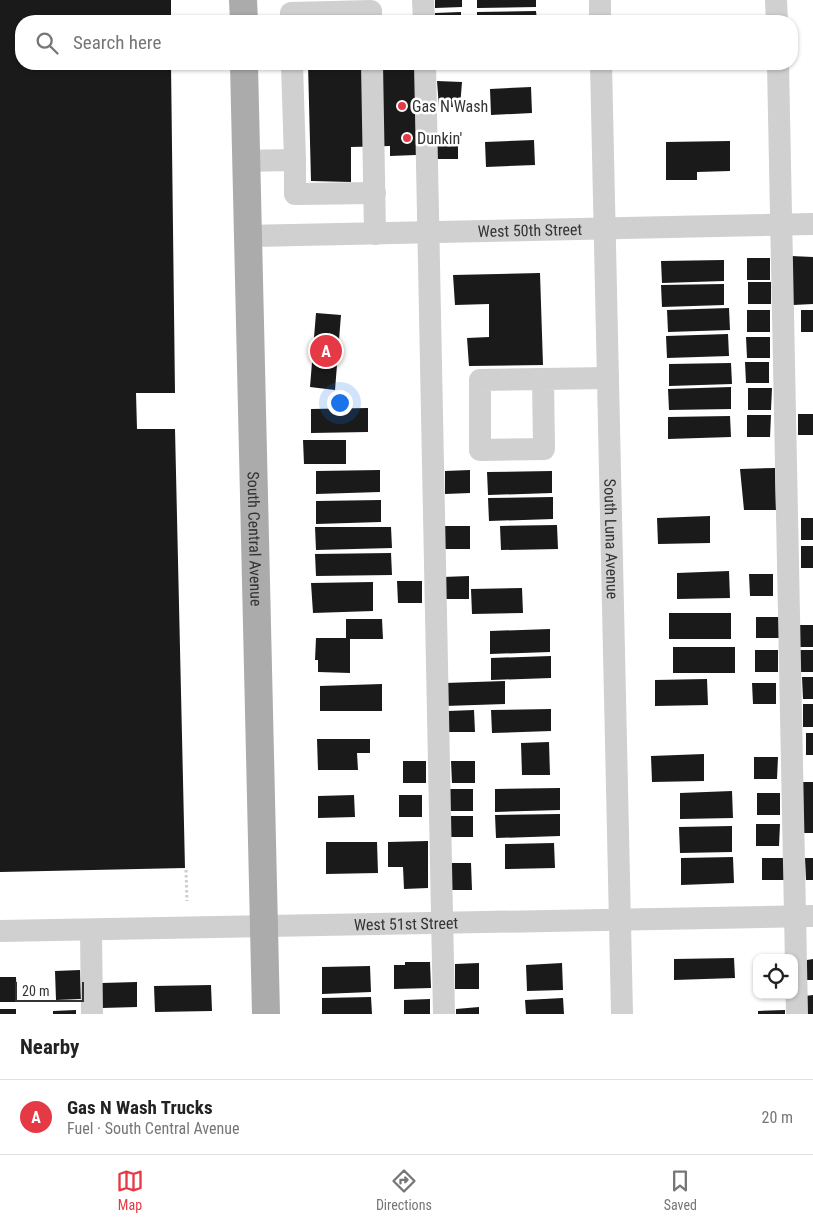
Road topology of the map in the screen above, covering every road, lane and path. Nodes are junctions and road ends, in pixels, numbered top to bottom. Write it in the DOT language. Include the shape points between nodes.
graph roads {
  1 [pos="243,0"];
  2 [pos="423,0"];
  3 [pos="600,0"];
  4 [pos="776,0"];
  5 [pos="244,15"];
  6 [pos="291,15"];
  7 [pos="371,15"];
  8 [pos="424,15"];
  9 [pos="600,15"];
  10 [pos="777,15"];
  11 [pos="244,70"];
  12 [pos="292,70"];
  13 [pos="372,70"];
  14 [pos="425,70"];
  15 [pos="601,70"];
  16 [pos="778,70"];
  17 [pos="294,160"];
  18 [pos="247,161"];
  19 [pos="375,193"];
  20 [pos="813,224"];
  21 [pos="781,225"];
  22 [pos="604,229"];
  23 [pos="428,233"];
  24 [pos="376,234"];
  25 [pos="248,236"];
  26 [pos="608,378"];
  27 [pos="542,379"];
  28 [pos="186,870"];
  29 [pos="187,901"];
  30 [pos="804,916"];
  31 [pos="619,920"];
  32 [pos="442,923"];
  33 [pos="264,926"];
  34 [pos="91,930"];
  35 [pos="0,932"];
  36 [pos="92,1014"];
  37 [pos="266,1014"];
  38 [pos="444,1014"];
  39 [pos="622,1014"];
  40 [pos="797,1014"];
  1 -- 5 [label="main road"];
  2 -- 8 [label="street"];
  3 -- 9 [label="street"];
  4 -- 10 [label="street"];
  6 -- 7 [label="street" via="371,11"];
  11 -- 18 [label="main road, South Central Avenue"];
  12 -- 17 [label="street"];
  13 -- 19 [label="street"];
  14 -- 23 [label="street"];
  15 -- 22 [label="street, South Luna Avenue"];
  16 -- 21 [label="street"];
  17 -- 18 [label="street"];
  17 -- 19 [label="street" via="295,194"];
  18 -- 25 [label="main road, South Central Avenue"];
  19 -- 24 [label="street"];
  20 -- 21 [label="street, West 50th Street"];
  21 -- 22 [label="street, West 50th Street"];
  21 -- 30 [label="street"];
  22 -- 23 [label="street, West 50th Street"];
  22 -- 26 [label="street, South Luna Avenue"];
  23 -- 24 [label="street, West 50th Street"];
  23 -- 32 [label="street"];
  24 -- 25 [label="street, West 50th Street"];
  25 -- 33 [label="main road, South Central Avenue"];
  26 -- 27 [label="street"];
  26 -- 31 [label="street, South Luna Avenue"];
  28 -- 29 [label="path"];
  30 -- 31 [label="street, West 51st Street"];
  30 -- 40 [label="street"];
  31 -- 32 [label="street, West 51st Street"];
  31 -- 39 [label="street, South Luna Avenue"];
  32 -- 33 [label="street, West 51st Street"];
  32 -- 38 [label="street"];
  33 -- 34 [label="street, West 51st Street"];
  33 -- 37 [label="main road, South Central Avenue"];
  34 -- 35 [label="street, West 51st Street"];
  34 -- 36 [label="street"];
}
